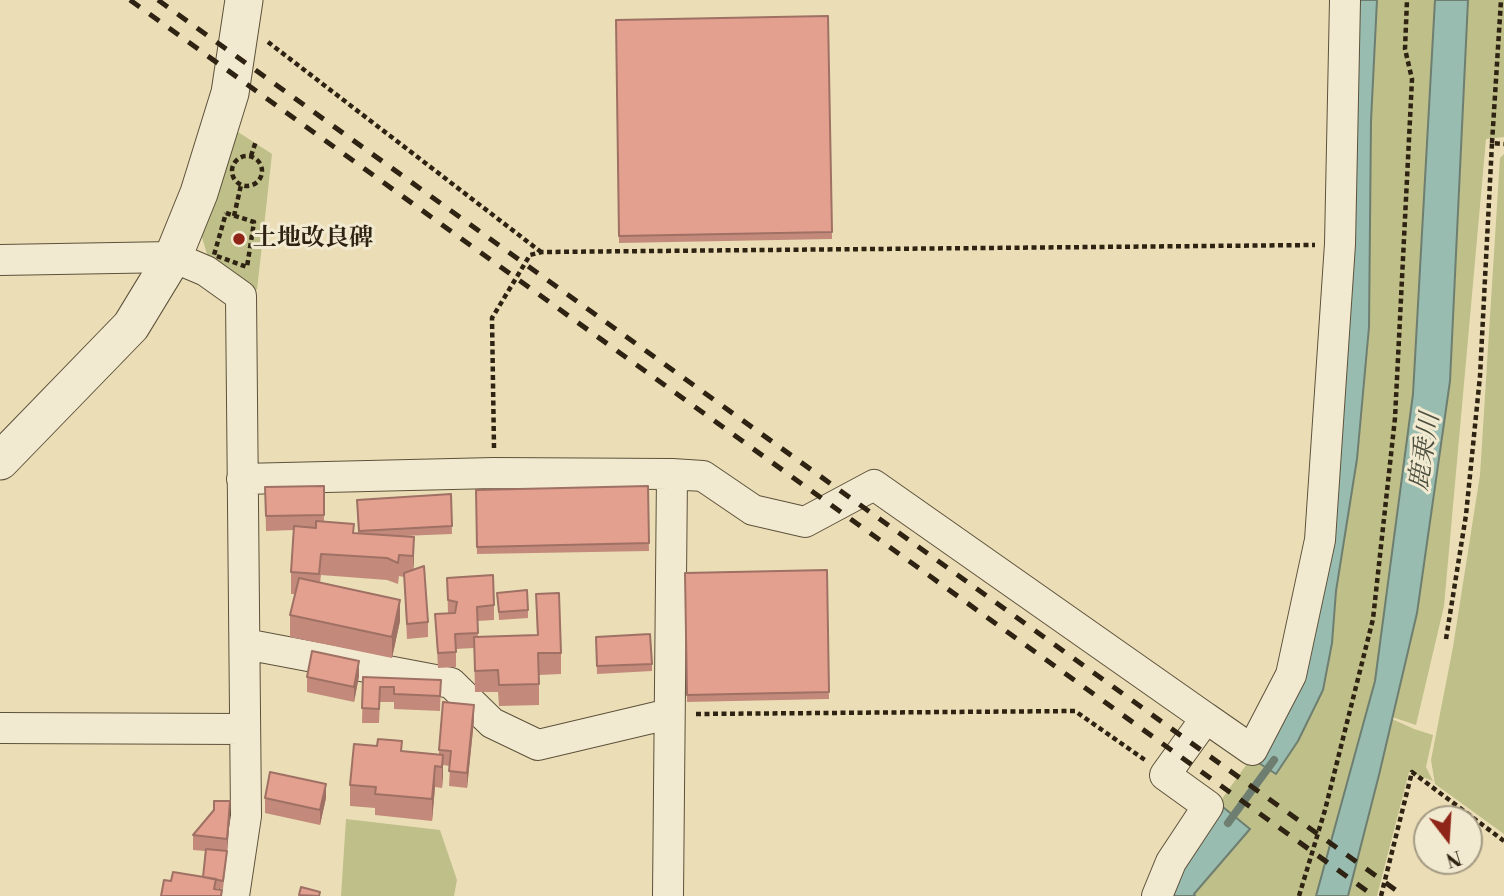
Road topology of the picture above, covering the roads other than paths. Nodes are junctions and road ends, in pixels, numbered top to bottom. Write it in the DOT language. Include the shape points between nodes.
graph roads {
  1 [pos="1345,0"];
  2 [pos="243,11"];
  3 [pos="173,257"];
  4 [pos="0,260"];
  5 [pos="0,461"];
  6 [pos="672,474"];
  7 [pos="242,478"];
  8 [pos="245,644"];
  9 [pos="669,714"];
  10 [pos="1206,718"];
  11 [pos="0,728"];
  12 [pos="246,729"];
  13 [pos="234,896"];
  14 [pos="668,896"];
  15 [pos="1157,896"];
  1 -- 10 [label="street" via="1340,244 1320,540 1291,675 1252,750"];
  2 -- 3 [label="street" via="230,93 199,193"];
  3 -- 4 [label="street"];
  3 -- 5 [label="street" via="131,326"];
  3 -- 7 [label="street" via="206,271 241,296"];
  6 -- 7 [label="street"];
  6 -- 9 [label="street"];
  6 -- 10 [label="street" via="703,476 752,510 806,522 874,485"];
  7 -- 8 [label="street"];
  8 -- 9 [label="street" via="451,683 492,723 538,745"];
  8 -- 12 [label="street"];
  9 -- 14 [label="street"];
  10 -- 15 [label="street" via="1166,775 1208,806 1171,862"];
  11 -- 12 [label="street"];
  12 -- 13 [label="street" via="246,816"];
}
